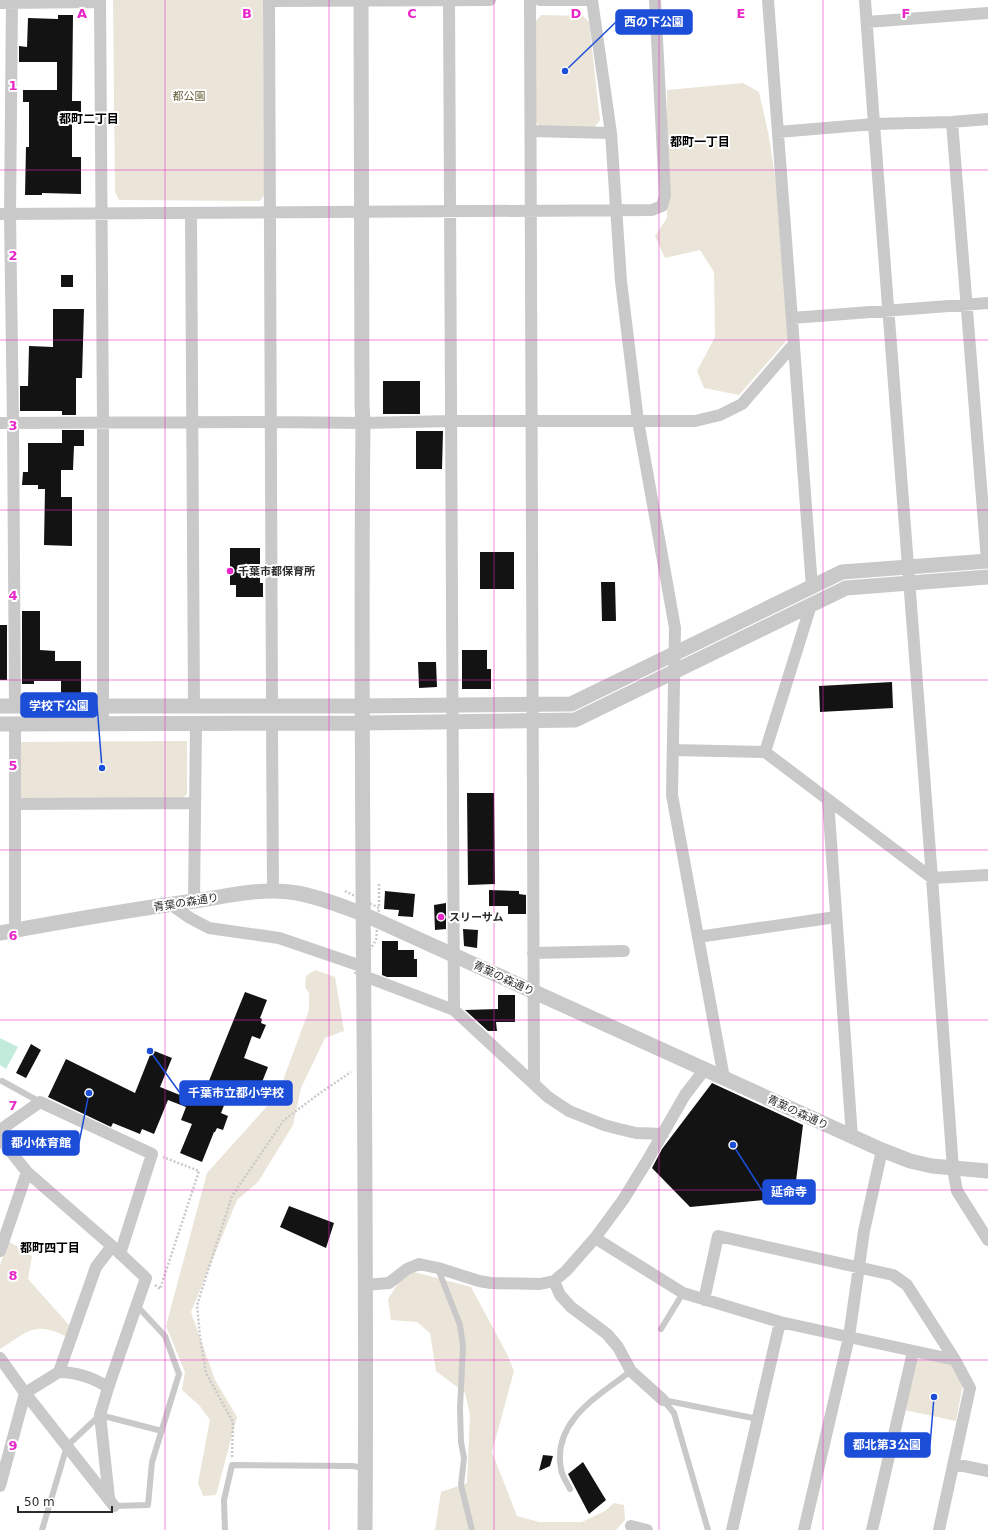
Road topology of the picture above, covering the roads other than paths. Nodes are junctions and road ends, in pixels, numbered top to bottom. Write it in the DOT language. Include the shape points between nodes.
graph roads {
  1 [pos="268,0"];
  2 [pos="361,0"];
  3 [pos="449,0"];
  4 [pos="490,0"];
  5 [pos="530,0"];
  6 [pos="540,0"];
  7 [pos="592,0"];
  8 [pos="655,0"];
  9 [pos="768,0"];
  10 [pos="865,0"];
  11 [pos="100,1"];
  12 [pos="8,2"];
  13 [pos="988,13"];
  14 [pos="867,22"];
  15 [pos="988,119"];
  16 [pos="952,122"];
  17 [pos="874,124"];
  18 [pos="531,131"];
  19 [pos="778,132"];
  20 [pos="611,133"];
  21 [pos="531,211"];
  22 [pos="616,211"];
  23 [pos="361,212"];
  24 [pos="450,212"];
  25 [pos="191,213"];
  26 [pos="270,213"];
  27 [pos="5,214"];
  28 [pos="102,214"];
  29 [pos="988,303"];
  30 [pos="967,305"];
  31 [pos="888,311"];
  32 [pos="792,318"];
  33 [pos="794,344"];
  34 [pos="532,421"];
  35 [pos="638,421"];
  36 [pos="103,422"];
  37 [pos="192,422"];
  38 [pos="270,422"];
  39 [pos="451,422"];
  40 [pos="0,423"];
  41 [pos="14,423"];
  42 [pos="363,423"];
  43 [pos="987,561"];
  44 [pos="908,567"];
  45 [pos="988,577"];
  46 [pos="909,583"];
  47 [pos="812,587"];
  48 [pos="811,605"];
  49 [pos="675,654"];
  50 [pos="674,671"];
  51 [pos="532,704"];
  52 [pos="194,705"];
  53 [pos="272,705"];
  54 [pos="453,705"];
  55 [pos="0,706"];
  56 [pos="15,706"];
  57 [pos="102,706"];
  58 [pos="362,706"];
  59 [pos="532,720"];
  60 [pos="453,721"];
  61 [pos="196,723"];
  62 [pos="272,723"];
  63 [pos="362,723"];
  64 [pos="0,724"];
  65 [pos="15,724"];
  66 [pos="102,724"];
  67 [pos="673,750"];
  68 [pos="765,752"];
  69 [pos="828,800"];
  70 [pos="195,803"];
  71 [pos="15,804"];
  72 [pos="988,874"];
  73 [pos="932,878"];
  74 [pos="273,891"];
  75 [pos="194,901"];
  76 [pos="170,904"];
  77 [pos="363,914"];
  78 [pos="836,917"];
  79 [pos="15,930"];
  80 [pos="0,933"];
  81 [pos="698,937"];
  82 [pos="624,951"];
  83 [pos="533,953"];
  84 [pos="454,955"];
  85 [pos="360,973"];
  86 [pos="533,992"];
  87 [pos="454,1010"];
  88 [pos="705,1070"];
  89 [pos="724,1078"];
  90 [pos="2,1081"];
  91 [pos="534,1084"];
  92 [pos="40,1102"];
  93 [pos="0,1130"];
  94 [pos="663,1134"];
  95 [pos="852,1137"];
  96 [pos="0,1138"];
  97 [pos="882,1150"];
  98 [pos="953,1169"];
  99 [pos="988,1171"];
  100 [pos="27,1172"];
  101 [pos="595,1238"];
  102 [pos="988,1240"];
  103 [pos="116,1250"];
  104 [pos="0,1251"];
  105 [pos="858,1266"];
  106 [pos="438,1268"];
  107 [pos="554,1281"];
  108 [pos="365,1285"];
  109 [pos="683,1293"];
  110 [pos="704,1300"];
  111 [pos="138,1306"];
  112 [pos="780,1322"];
  113 [pos="661,1329"];
  114 [pos="849,1336"];
  115 [pos="913,1352"];
  116 [pos="0,1358"];
  117 [pos="955,1360"];
  118 [pos="631,1371"];
  119 [pos="59,1372"];
  120 [pos="108,1388"];
  121 [pos="25,1393"];
  122 [pos="663,1400"];
  123 [pos="100,1415"];
  124 [pos="758,1419"];
  125 [pos="162,1431"];
  126 [pos="67,1446"];
  127 [pos="954,1464"];
  128 [pos="366,1469"];
  129 [pos="988,1471"];
  130 [pos="0,1486"];
  131 [pos="570,1489"];
  132 [pos="112,1502"];
  133 [pos="631,1526"];
  134 [pos="42,1530"];
  135 [pos="225,1530"];
  136 [pos="365,1530"];
  137 [pos="472,1530"];
  138 [pos="647,1530"];
  139 [pos="708,1530"];
  140 [pos="732,1530"];
  141 [pos="804,1530"];
  142 [pos="872,1530"];
  143 [pos="939,1530"];
  1 -- 2 [label="street"];
  1 -- 26 [label="street"];
  2 -- 3 [label="street"];
  2 -- 23 [label="street"];
  3 -- 4 [label="street"];
  3 -- 24 [label="street"];
  5 -- 18 [label="street"];
  6 -- 7 [label="street"];
  7 -- 20 [label="street"];
  8 -- 22 [label="street" via="665,195 662,206 652,210"];
  9 -- 19 [label="street"];
  10 -- 14 [label="street"];
  11 -- 12 [label="street"];
  11 -- 28 [label="street"];
  12 -- 27 [label="street"];
  13 -- 14 [label="street"];
  14 -- 17 [label="street"];
  15 -- 16 [label="street"];
  16 -- 17 [label="street"];
  16 -- 30 [label="street"];
  17 -- 19 [label="street"];
  17 -- 31 [label="street"];
  18 -- 20 [label="street"];
  18 -- 21 [label="street"];
  19 -- 32 [label="street"];
  20 -- 22 [label="street"];
  21 -- 22 [label="street"];
  21 -- 24 [label="street"];
  21 -- 34 [label="street"];
  22 -- 35 [label="street" via="620,281"];
  23 -- 24 [label="street"];
  23 -- 26 [label="street"];
  23 -- 42 [label="street"];
  24 -- 39 [label="street"];
  25 -- 26 [label="street"];
  25 -- 28 [label="street"];
  25 -- 37 [label="street"];
  26 -- 38 [label="street"];
  27 -- 28 [label="street"];
  27 -- 41 [label="street"];
  28 -- 36 [label="street"];
  29 -- 30 [label="street"];
  30 -- 31 [label="street"];
  30 -- 43 [label="street"];
  31 -- 32 [label="street"];
  31 -- 44 [label="street"];
  32 -- 33 [label="street"];
  33 -- 35 [label="street" via="742,404 720,415 695,420"];
  33 -- 47 [label="street"];
  34 -- 35 [label="street"];
  34 -- 39 [label="street"];
  34 -- 51 [label="street"];
  35 -- 49 [label="street" via="675,628"];
  36 -- 37 [label="street"];
  36 -- 41 [label="street"];
  36 -- 57 [label="street"];
  37 -- 38 [label="street"];
  37 -- 52 [label="street"];
  38 -- 42 [label="street"];
  38 -- 53 [label="street"];
  39 -- 42 [label="street"];
  39 -- 54 [label="street"];
  40 -- 41 [label="street"];
  41 -- 56 [label="street"];
  42 -- 58 [label="street"];
  43 -- 44 [label="street"];
  44 -- 46 [label="street"];
  44 -- 47 [label="street" via="842,572"];
  45 -- 46 [label="street"];
  46 -- 48 [label="street" via="846,588"];
  46 -- 73 [label="street"];
  47 -- 49 [label="street"];
  48 -- 50 [label="street"];
  48 -- 68 [label="street"];
  49 -- 50 [label="street"];
  49 -- 51 [label="street" via="571,704"];
  50 -- 59 [label="street" via="575,720"];
  50 -- 67 [label="street"];
  51 -- 54 [label="street"];
  51 -- 59 [label="street"];
  52 -- 53 [label="street"];
  52 -- 57 [label="street"];
  53 -- 58 [label="street"];
  54 -- 58 [label="street"];
  54 -- 60 [label="street"];
  55 -- 56 [label="street"];
  56 -- 57 [label="street"];
  57 -- 66 [label="street"];
  58 -- 63 [label="street"];
  59 -- 60 [label="street"];
  59 -- 83 [label="street"];
  60 -- 63 [label="street"];
  60 -- 84 [label="street"];
  61 -- 62 [label="street"];
  61 -- 66 [label="street"];
  61 -- 70 [label="street"];
  62 -- 63 [label="street"];
  62 -- 74 [label="street"];
  63 -- 77 [label="street"];
  64 -- 65 [label="street"];
  65 -- 66 [label="street"];
  65 -- 71 [label="street"];
  67 -- 68 [label="street"];
  67 -- 81 [label="street" via="672,795"];
  68 -- 69 [label="street"];
  69 -- 73 [label="street"];
  69 -- 78 [label="street"];
  70 -- 71 [label="street"];
  70 -- 75 [label="street"];
  71 -- 79 [label="street"];
  72 -- 73 [label="street"];
  73 -- 98 [label="street"];
  74 -- 75 [label="street, 青葉の森通り"];
  74 -- 77 [label="street, 青葉の森通り" via="323,898"];
  75 -- 76 [label="street, 青葉の森通り"];
  76 -- 79 [label="street, 青葉の森通り"];
  76 -- 85 [label="street" via="209,928 279,938"];
  77 -- 84 [label="street, 青葉の森通り"];
  77 -- 85 [label="street"];
  78 -- 81 [label="street"];
  78 -- 95 [label="street"];
  79 -- 80 [label="street, 青葉の森通り"];
  81 -- 89 [label="street"];
  82 -- 83 [label="street"];
  83 -- 86 [label="street"];
  84 -- 86 [label="street, 青葉の森通り"];
  84 -- 87 [label="street"];
  85 -- 87 [label="street"];
  85 -- 108 [label="street" via="365,1066"];
  86 -- 88 [label="street, 青葉の森通り"];
  86 -- 91 [label="street"];
  87 -- 91 [label="street"];
  88 -- 89 [label="street, 青葉の森通り"];
  88 -- 94 [label="street" via="685,1096"];
  89 -- 95 [label="street, 青葉の森通り"];
  90 -- 92 [label="lane"];
  91 -- 94 [label="street" via="569,1111 604,1125 636,1133"];
  92 -- 93 [label="street"];
  92 -- 103 [label="street" via="152,1154"];
  94 -- 101 [label="street" via="623,1200"];
  95 -- 97 [label="street, 青葉の森通り"];
  96 -- 100 [label="street"];
  97 -- 98 [label="street, 青葉の森通り" via="910,1161"];
  97 -- 105 [label="street"];
  98 -- 99 [label="street, 青葉の森通り"];
  98 -- 102 [label="street" via="957,1192"];
  100 -- 103 [label="street"];
  100 -- 104 [label="street"];
  101 -- 107 [label="street"];
  101 -- 109 [label="street"];
  103 -- 111 [label="street" via="146,1278"];
  103 -- 119 [label="street" via="96,1267"];
  105 -- 110 [label="street" via="718,1236"];
  105 -- 114 [label="street"];
  105 -- 117 [label="street" via="893,1275 907,1285"];
  106 -- 107 [label="street" via="491,1283 540,1284"];
  106 -- 108 [label="street" via="419,1264 407,1269 389,1283"];
  106 -- 137 [label="lane" via="460,1325 463,1346 460,1408 464,1458 461,1485"];
  107 -- 118 [label="street" via="560,1295 571,1307 607,1334 618,1347"];
  108 -- 128 [label="street"];
  109 -- 110 [label="street"];
  109 -- 113 [label="lane"];
  110 -- 112 [label="street"];
  111 -- 120 [label="street"];
  111 -- 125 [label="lane" via="165,1336 179,1374"];
  112 -- 114 [label="street"];
  112 -- 124 [label="street"];
  114 -- 115 [label="street"];
  114 -- 141 [label="street"];
  115 -- 117 [label="street"];
  115 -- 142 [label="street"];
  116 -- 121 [label="street"];
  117 -- 127 [label="street" via="970,1388"];
  118 -- 122 [label="street"];
  118 -- 131 [label="lane" via="579,1411 565,1431 560,1449 561,1470"];
  119 -- 120 [label="street" via="69,1372 101,1382"];
  119 -- 121 [label="street"];
  120 -- 123 [label="street"];
  121 -- 126 [label="street"];
  121 -- 130 [label="street"];
  122 -- 124 [label="lane"];
  122 -- 139 [label="lane" via="674,1412"];
  123 -- 125 [label="lane"];
  123 -- 126 [label="lane"];
  123 -- 132 [label="street"];
  124 -- 140 [label="street"];
  125 -- 132 [label="lane" via="152,1462 148,1505"];
  126 -- 132 [label="street"];
  126 -- 134 [label="lane"];
  127 -- 129 [label="street"];
  127 -- 143 [label="street"];
  128 -- 135 [label="lane" via="352,1466 232,1465 224,1500"];
  128 -- 136 [label="street"];
  133 -- 138 [label="street"];
}
